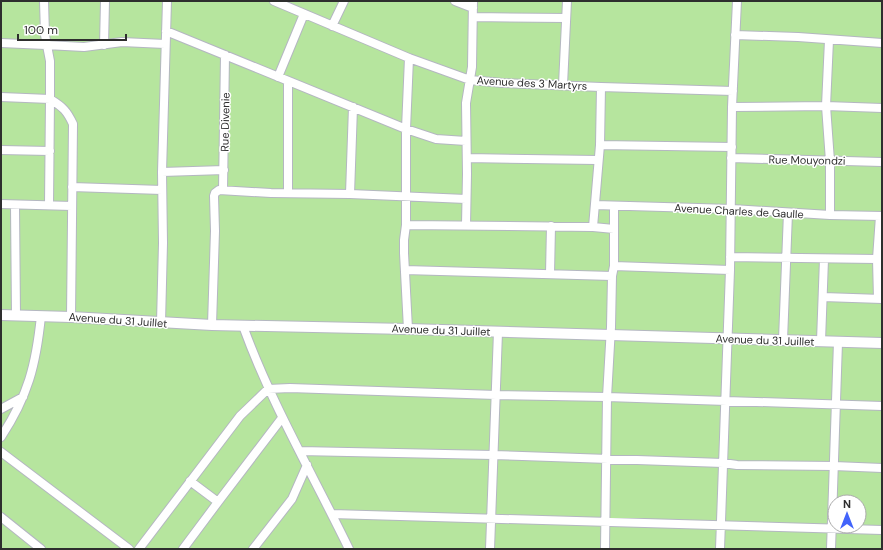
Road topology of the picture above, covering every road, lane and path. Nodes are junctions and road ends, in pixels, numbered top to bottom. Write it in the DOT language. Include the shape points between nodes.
graph roads {
  1 [pos="44,1"];
  2 [pos="105,1"];
  3 [pos="167,1"];
  4 [pos="274,1"];
  5 [pos="344,1"];
  6 [pos="455,1"];
  7 [pos="567,1"];
  8 [pos="737,1"];
  9 [pos="473,4"];
  10 [pos="304,14"];
  11 [pos="473,17"];
  12 [pos="566,18"];
  13 [pos="332,26"];
  14 [pos="166,31"];
  15 [pos="735,35"];
  16 [pos="829,40"];
  17 [pos="882,43"];
  18 [pos="1,44"];
  19 [pos="46,44"];
  20 [pos="165,44"];
  21 [pos="104,45"];
  22 [pos="225,55"];
  23 [pos="408,58"];
  24 [pos="278,77"];
  25 [pos="470,80"];
  26 [pos="288,81"];
  27 [pos="563,85"];
  28 [pos="601,87"];
  29 [pos="733,91"];
  30 [pos="1,97"];
  31 [pos="50,99"];
  32 [pos="826,106"];
  33 [pos="353,107"];
  34 [pos="732,107"];
  35 [pos="882,108"];
  36 [pos="406,129"];
  37 [pos="466,141"];
  38 [pos="600,145"];
  39 [pos="732,147"];
  40 [pos="1,150"];
  41 [pos="50,151"];
  42 [pos="467,158"];
  43 [pos="732,158"];
  44 [pos="598,160"];
  45 [pos="830,161"];
  46 [pos="882,162"];
  47 [pos="224,170"];
  48 [pos="162,172"];
  49 [pos="72,187"];
  50 [pos="162,190"];
  51 [pos="223,190"];
  52 [pos="288,193"];
  53 [pos="350,194"];
  54 [pos="406,196"];
  55 [pos="466,199"];
  56 [pos="1,204"];
  57 [pos="16,205"];
  58 [pos="49,205"];
  59 [pos="595,205"];
  60 [pos="72,206"];
  61 [pos="614,206"];
  62 [pos="732,209"];
  63 [pos="788,213"];
  64 [pos="830,215"];
  65 [pos="881,216"];
  66 [pos="406,225"];
  67 [pos="466,225"];
  68 [pos="551,226"];
  69 [pos="593,227"];
  70 [pos="614,229"];
  71 [pos="730,257"];
  72 [pos="787,257"];
  73 [pos="824,259"];
  74 [pos="877,259"];
  75 [pos="614,266"];
  76 [pos="405,270"];
  77 [pos="730,270"];
  78 [pos="550,274"];
  79 [pos="612,276"];
  80 [pos="823,297"];
  81 [pos="880,299"];
  82 [pos="1,316"];
  83 [pos="16,316"];
  84 [pos="41,316"];
  85 [pos="71,317"];
  86 [pos="161,323"];
  87 [pos="212,325"];
  88 [pos="243,326"];
  89 [pos="408,329"];
  90 [pos="498,332"];
  91 [pos="610,336"];
  92 [pos="727,338"];
  93 [pos="783,340"];
  94 [pos="821,341"];
  95 [pos="838,342"];
  96 [pos="882,343"];
  97 [pos="268,389"];
  98 [pos="496,395"];
  99 [pos="24,396"];
  100 [pos="607,397"];
  101 [pos="725,402"];
  102 [pos="836,405"];
  103 [pos="882,406"];
  104 [pos="1,409"];
  105 [pos="282,418"];
  106 [pos="1,437"];
  107 [pos="300,451"];
  108 [pos="1,452"];
  109 [pos="493,455"];
  110 [pos="605,458"];
  111 [pos="723,463"];
  112 [pos="307,465"];
  113 [pos="834,466"];
  114 [pos="882,468"];
  115 [pos="190,481"];
  116 [pos="833,494"];
  117 [pos="218,502"];
  118 [pos="332,514"];
  119 [pos="1,517"];
  120 [pos="491,518"];
  121 [pos="605,521"];
  122 [pos="721,526"];
  123 [pos="827,529"];
  124 [pos="867,530"];
  125 [pos="882,530"];
  126 [pos="831,534"];
  127 [pos="41,549"];
  128 [pos="129,549"];
  129 [pos="139,549"];
  130 [pos="183,549"];
  131 [pos="253,549"];
  132 [pos="349,549"];
  133 [pos="490,549"];
  134 [pos="605,549"];
  135 [pos="720,549"];
  136 [pos="831,549"];
  1 -- 19 [label="street"];
  2 -- 21 [label="street"];
  3 -- 14 [label="street"];
  4 -- 10 [label="street, Avenue des 3 Martyrs"];
  5 -- 13 [label="street"];
  6 -- 9 [label="street"];
  7 -- 12 [label="street"];
  8 -- 15 [label="street"];
  9 -- 11 [label="street"];
  10 -- 13 [label="street, Avenue des 3 Martyrs"];
  10 -- 24 [label="street"];
  11 -- 12 [label="street"];
  11 -- 25 [label="street"];
  12 -- 27 [label="street"];
  13 -- 23 [label="street, Avenue des 3 Martyrs"];
  14 -- 20 [label="street"];
  14 -- 22 [label="street"];
  15 -- 16 [label="street"];
  15 -- 29 [label="street"];
  16 -- 17 [label="street"];
  16 -- 32 [label="street"];
  18 -- 19 [label="street"];
  19 -- 21 [label="street" via="84,47"];
  19 -- 31 [label="street" via="50,61"];
  20 -- 21 [label="street" via="122,42"];
  20 -- 48 [label="street"];
  22 -- 24 [label="street"];
  22 -- 47 [label="street, Rue Divenie"];
  23 -- 25 [label="street, Avenue des 3 Martyrs"];
  23 -- 36 [label="street"];
  24 -- 26 [label="street"];
  25 -- 27 [label="street, Avenue des 3 Martyrs"];
  25 -- 37 [label="street" via="466,103"];
  26 -- 33 [label="street"];
  26 -- 52 [label="street"];
  27 -- 28 [label="street, Avenue des 3 Martyrs"];
  28 -- 29 [label="street, Avenue des 3 Martyrs"];
  28 -- 38 [label="street"];
  29 -- 34 [label="street"];
  30 -- 31 [label="street"];
  31 -- 41 [label="street"];
  31 -- 49 [label="street" via="68,113 73,124"];
  32 -- 34 [label="street"];
  32 -- 35 [label="street"];
  32 -- 45 [label="street"];
  33 -- 36 [label="street"];
  33 -- 53 [label="street"];
  34 -- 39 [label="street"];
  36 -- 37 [label="street" via="436,139"];
  36 -- 54 [label="street"];
  37 -- 42 [label="street"];
  38 -- 39 [label="street"];
  38 -- 44 [label="street"];
  39 -- 43 [label="street"];
  40 -- 41 [label="street"];
  41 -- 58 [label="street"];
  42 -- 44 [label="street"];
  42 -- 55 [label="street"];
  43 -- 45 [label="street, Rue Mouyondzi"];
  43 -- 62 [label="street"];
  44 -- 59 [label="street"];
  45 -- 46 [label="street, Rue Mouyondzi"];
  45 -- 64 [label="street"];
  47 -- 48 [label="street"];
  47 -- 51 [label="street, Rue Divenie"];
  48 -- 50 [label="street"];
  49 -- 50 [label="street"];
  49 -- 60 [label="street"];
  50 -- 86 [label="street"];
  51 -- 52 [label="street"];
  51 -- 87 [label="street" via="215,192 214,196"];
  52 -- 53 [label="street"];
  53 -- 54 [label="street"];
  54 -- 55 [label="street"];
  54 -- 66 [label="street"];
  55 -- 67 [label="street"];
  56 -- 57 [label="street"];
  57 -- 58 [label="street"];
  57 -- 83 [label="street"];
  58 -- 60 [label="street"];
  59 -- 61 [label="street, Avenue Charles de Gaulle"];
  59 -- 69 [label="street"];
  60 -- 85 [label="street"];
  61 -- 62 [label="street, Avenue Charles de Gaulle"];
  61 -- 70 [label="street"];
  62 -- 63 [label="street, Avenue Charles de Gaulle"];
  62 -- 71 [label="street"];
  63 -- 64 [label="street, Avenue Charles de Gaulle"];
  63 -- 72 [label="street"];
  64 -- 65 [label="street, Avenue Charles de Gaulle"];
  65 -- 74 [label="street"];
  66 -- 67 [label="street"];
  66 -- 76 [label="street"];
  67 -- 68 [label="street"];
  68 -- 69 [label="street"];
  68 -- 78 [label="street"];
  69 -- 70 [label="street"];
  70 -- 75 [label="street"];
  71 -- 72 [label="street"];
  71 -- 77 [label="street"];
  72 -- 73 [label="street"];
  72 -- 93 [label="street"];
  73 -- 74 [label="street"];
  73 -- 80 [label="street"];
  74 -- 81 [label="street"];
  75 -- 77 [label="street"];
  75 -- 79 [label="street"];
  76 -- 78 [label="street"];
  76 -- 89 [label="street"];
  77 -- 92 [label="street"];
  78 -- 79 [label="street"];
  79 -- 91 [label="street"];
  80 -- 81 [label="street"];
  80 -- 94 [label="street"];
  82 -- 83 [label="street, Avenue du 31 Juillet"];
  83 -- 84 [label="street, Avenue du 31 Juillet"];
  84 -- 85 [label="street, Avenue du 31 Juillet"];
  84 -- 99 [label="street" via="35,362"];
  85 -- 86 [label="street, Avenue du 31 Juillet"];
  86 -- 87 [label="street, Avenue du 31 Juillet"];
  87 -- 88 [label="street, Avenue du 31 Juillet"];
  88 -- 89 [label="street, Avenue du 31 Juillet"];
  88 -- 97 [label="street"];
  89 -- 90 [label="street, Avenue du 31 Juillet"];
  90 -- 91 [label="street, Avenue du 31 Juillet"];
  90 -- 98 [label="street"];
  91 -- 92 [label="street, Avenue du 31 Juillet"];
  91 -- 100 [label="street"];
  92 -- 93 [label="street, Avenue du 31 Juillet"];
  92 -- 101 [label="street"];
  93 -- 94 [label="street, Avenue du 31 Juillet"];
  94 -- 95 [label="street, Avenue du 31 Juillet"];
  95 -- 96 [label="street, Avenue du 31 Juillet"];
  95 -- 102 [label="street"];
  97 -- 98 [label="street"];
  97 -- 105 [label="street"];
  97 -- 115 [label="street" via="240,416"];
  98 -- 100 [label="street"];
  98 -- 109 [label="street"];
  99 -- 104 [label="street"];
  99 -- 106 [label="street"];
  100 -- 101 [label="street"];
  100 -- 110 [label="street"];
  101 -- 102 [label="street"];
  101 -- 111 [label="street"];
  102 -- 103 [label="street"];
  102 -- 113 [label="street"];
  105 -- 107 [label="street"];
  105 -- 117 [label="street"];
  107 -- 109 [label="street"];
  107 -- 112 [label="street"];
  108 -- 128 [label="street"];
  109 -- 110 [label="street"];
  109 -- 120 [label="street"];
  110 -- 111 [label="street"];
  110 -- 121 [label="street"];
  111 -- 113 [label="street"];
  111 -- 122 [label="street"];
  112 -- 118 [label="street"];
  112 -- 131 [label="street" via="292,499"];
  113 -- 114 [label="street"];
  113 -- 116 [label="street"];
  115 -- 117 [label="street"];
  115 -- 129 [label="street"];
  117 -- 130 [label="street"];
  118 -- 120 [label="street"];
  118 -- 132 [label="street"];
  119 -- 127 [label="street"];
  120 -- 121 [label="street"];
  120 -- 133 [label="street"];
  121 -- 122 [label="street"];
  121 -- 134 [label="street"];
  122 -- 123 [label="street"];
  122 -- 135 [label="street"];
  124 -- 125 [label="street"];
  126 -- 136 [label="street"];
}
